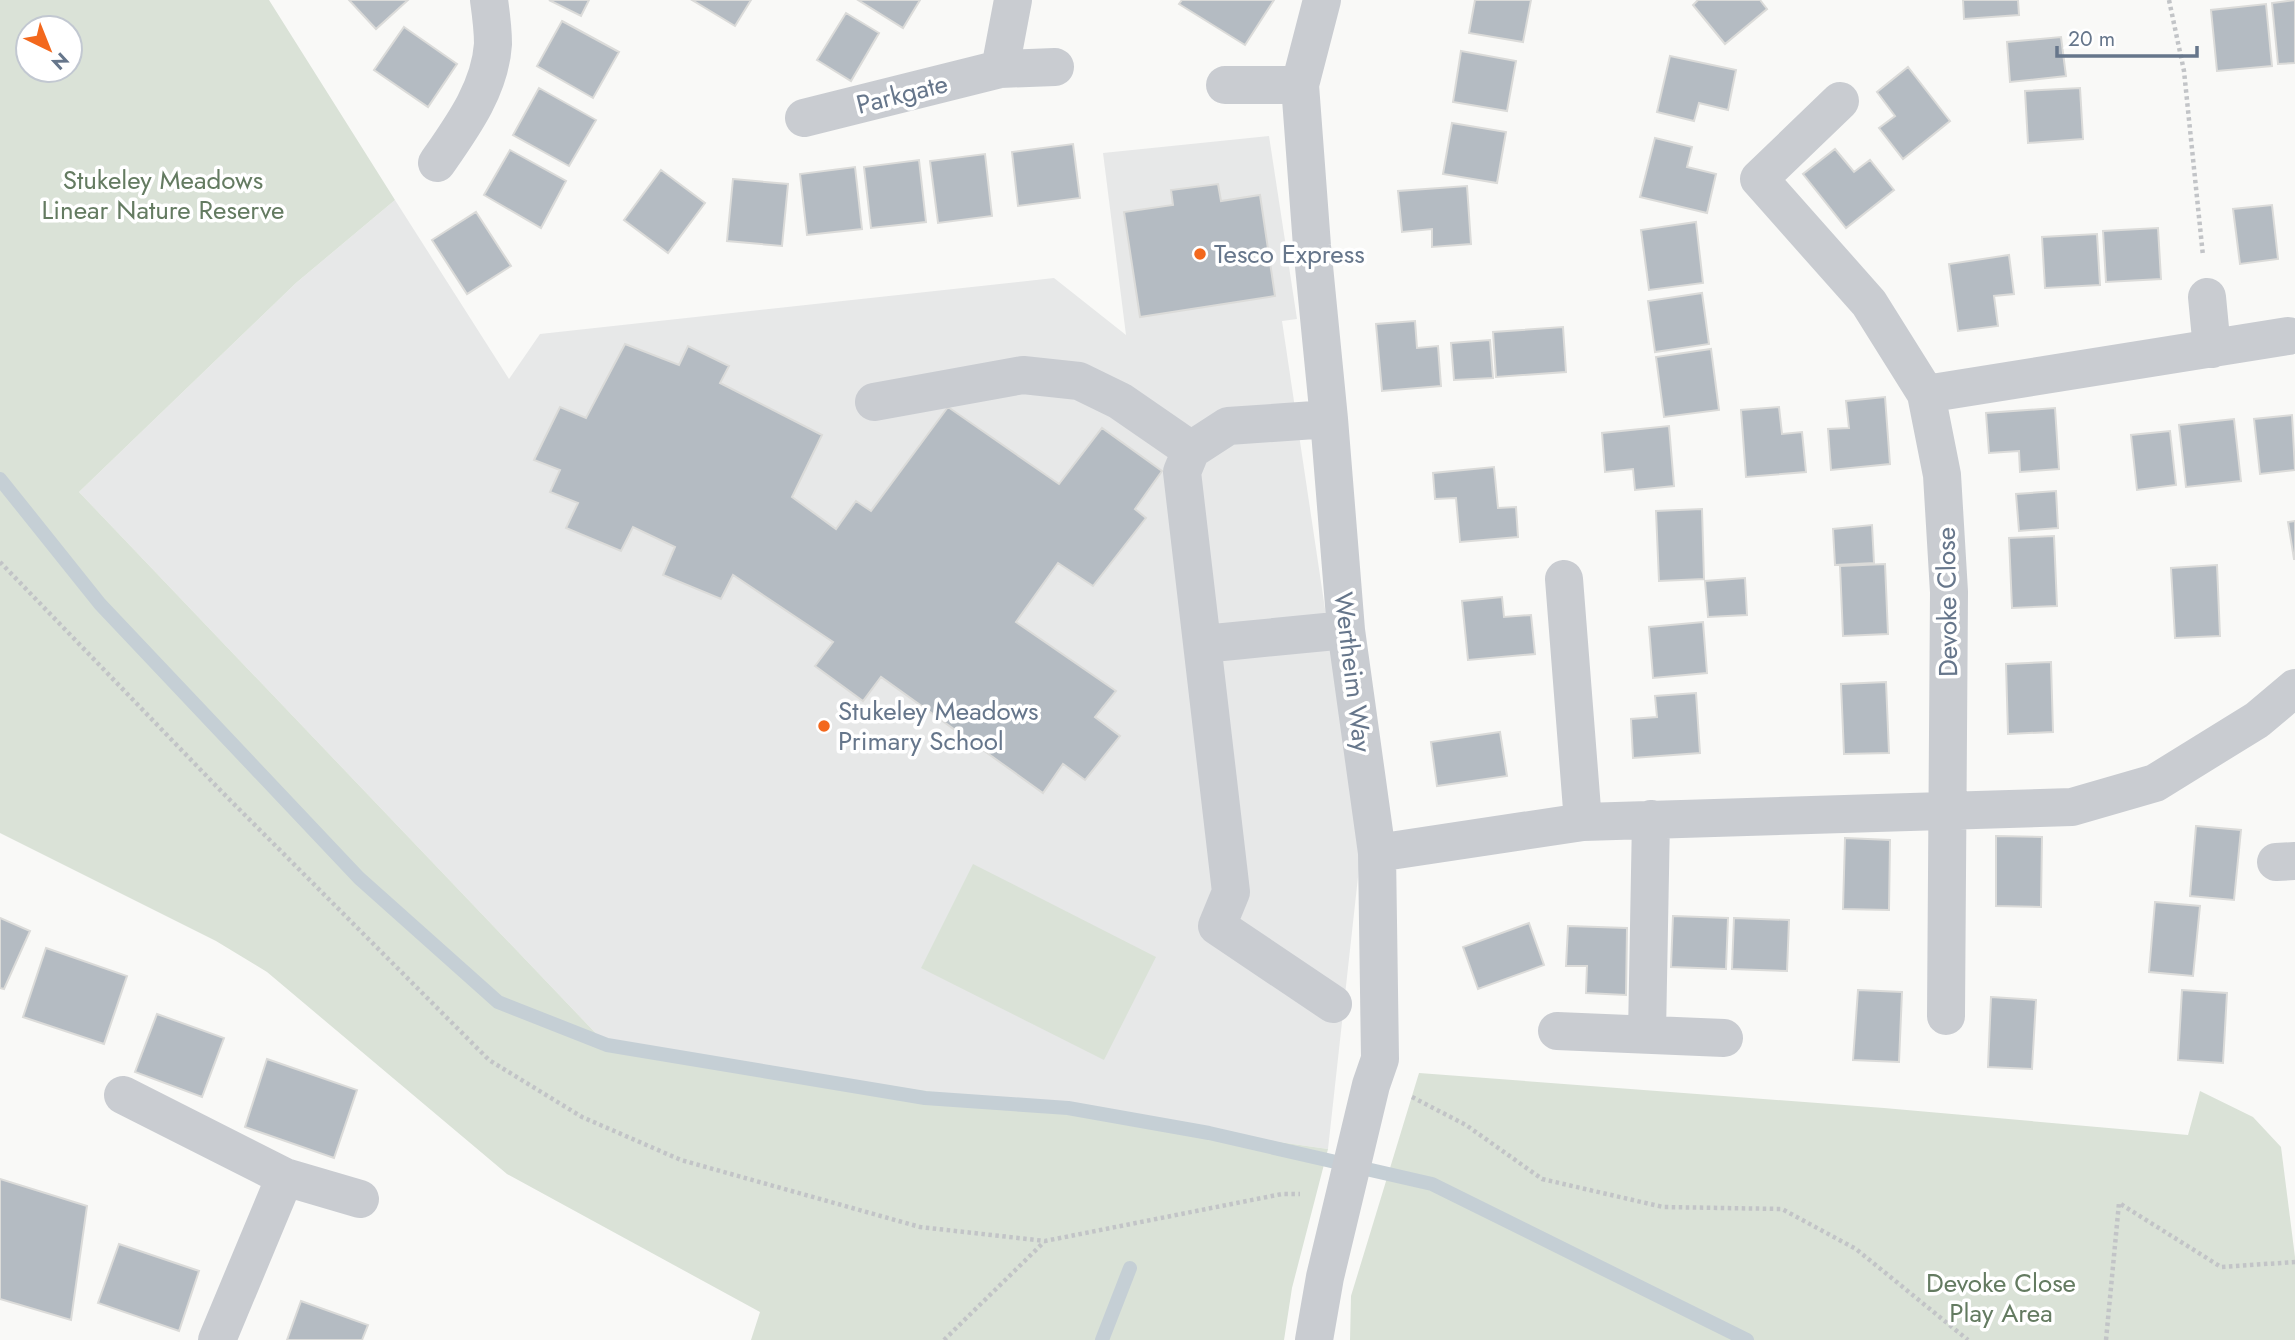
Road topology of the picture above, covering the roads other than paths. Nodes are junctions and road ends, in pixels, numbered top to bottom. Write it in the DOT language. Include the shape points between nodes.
graph roads {
  1 [pos="489,0"];
  2 [pos="1013,0"];
  3 [pos="1322,0"];
  4 [pos="1055,67"];
  5 [pos="1000,69"];
  6 [pos="1225,85"];
  7 [pos="1300,85"];
  8 [pos="1840,101"];
  9 [pos="804,118"];
  10 [pos="437,163"];
  11 [pos="2207,297"];
  12 [pos="2288,336"];
  13 [pos="2212,349"];
  14 [pos="1926,394"];
  15 [pos="874,402"];
  16 [pos="1329,419"];
  17 [pos="1191,450"];
  18 [pos="1564,579"];
  19 [pos="1346,630"];
  20 [pos="1203,643"];
  21 [pos="2295,688"];
  22 [pos="1947,811"];
  23 [pos="1651,819"];
  24 [pos="1583,822"];
  25 [pos="1377,853"];
  26 [pos="1333,1004"];
  27 [pos="1947,1016"];
  28 [pos="1557,1031"];
  29 [pos="1647,1034"];
  30 [pos="1724,1038"];
  31 [pos="123,1096"];
  32 [pos="285,1177"];
  33 [pos="360,1199"];
  34 [pos="216,1340"];
  35 [pos="1314,1340"];
  1 -- 10 [label="street" via="493,45 483,85 468,119"];
  2 -- 5 [label="street"];
  3 -- 7 [label="street, Wertheim Way"];
  4 -- 5 [label="street, Parkgate"];
  5 -- 9 [label="street, Parkgate"];
  6 -- 7 [label="street"];
  7 -- 16 [label="street, Wertheim Way"];
  8 -- 14 [label="street, Devoke Close" via="1759,179 1869,303"];
  11 -- 13 [label="street"];
  12 -- 13 [label="street"];
  13 -- 14 [label="street"];
  14 -- 22 [label="street, Devoke Close" via="1942,475 1950,593"];
  15 -- 17 [label="street" via="1023,375 1079,382 1121,401"];
  16 -- 17 [label="street" via="1228,426"];
  16 -- 19 [label="street, Wertheim Way"];
  17 -- 20 [label="street" via="1182,472"];
  18 -- 24 [label="street"];
  19 -- 20 [label="street"];
  19 -- 25 [label="street, Wertheim Way"];
  20 -- 26 [label="street" via="1231,892 1217,926"];
  21 -- 22 [label="street" via="2257,720 2155,783 2071,807"];
  22 -- 23 [label="street"];
  22 -- 27 [label="street, Devoke Close"];
  23 -- 24 [label="street"];
  23 -- 29 [label="street"];
  24 -- 25 [label="street"];
  25 -- 35 [label="street, Wertheim Way" via="1380,1059"];
  28 -- 29 [label="street"];
  29 -- 30 [label="street"];
  31 -- 32 [label="street"];
  32 -- 33 [label="street"];
  32 -- 34 [label="street"];
}
